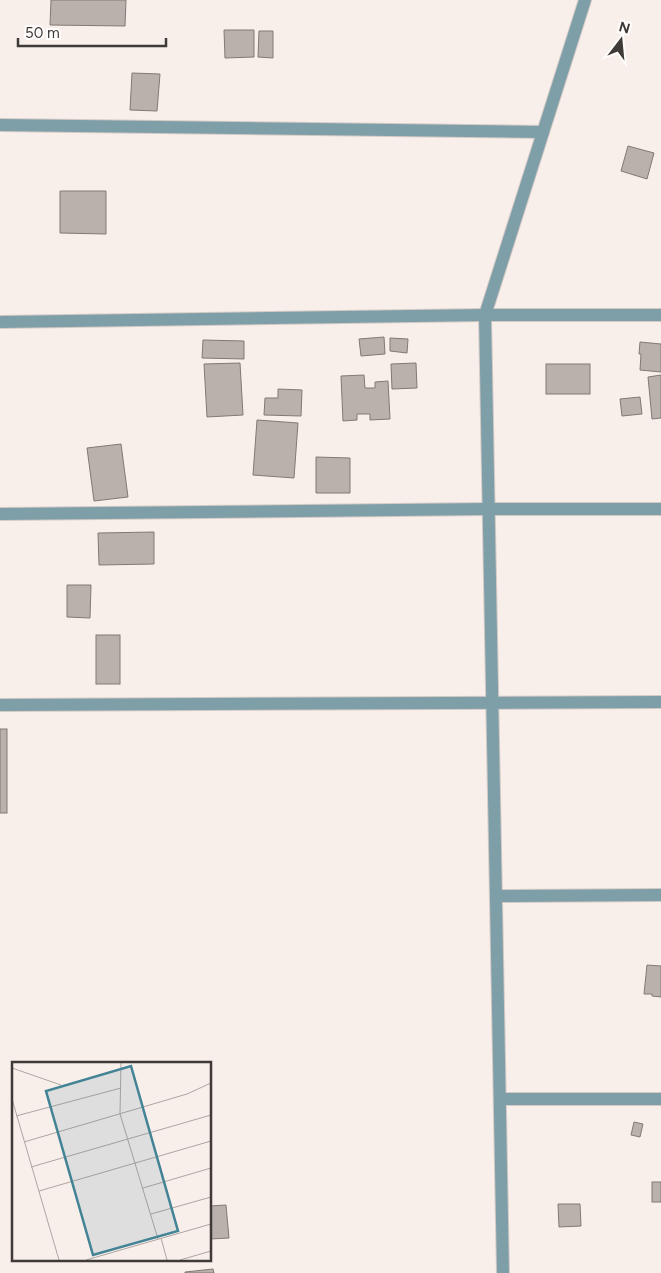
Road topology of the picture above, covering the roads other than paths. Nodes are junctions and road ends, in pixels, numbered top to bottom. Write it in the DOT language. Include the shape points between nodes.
graph roads {
  1 [pos="585,0"];
  2 [pos="0,126"];
  3 [pos="543,132"];
  4 [pos="485,315"];
  5 [pos="661,315"];
  6 [pos="0,322"];
  7 [pos="488,509"];
  8 [pos="661,509"];
  9 [pos="0,514"];
  10 [pos="492,702"];
  11 [pos="661,702"];
  12 [pos="0,705"];
  13 [pos="661,894"];
  14 [pos="496,896"];
  15 [pos="500,1099"];
  16 [pos="661,1099"];
  17 [pos="503,1273"];
  1 -- 3 [label="street"];
  2 -- 3 [label="street"];
  3 -- 4 [label="street"];
  4 -- 5 [label="street"];
  4 -- 6 [label="street"];
  4 -- 7 [label="street"];
  7 -- 8 [label="street"];
  7 -- 9 [label="street"];
  7 -- 10 [label="street"];
  10 -- 11 [label="street"];
  10 -- 12 [label="street"];
  10 -- 14 [label="street"];
  13 -- 14 [label="street"];
  14 -- 15 [label="street"];
  15 -- 16 [label="street"];
  15 -- 17 [label="street"];
}
